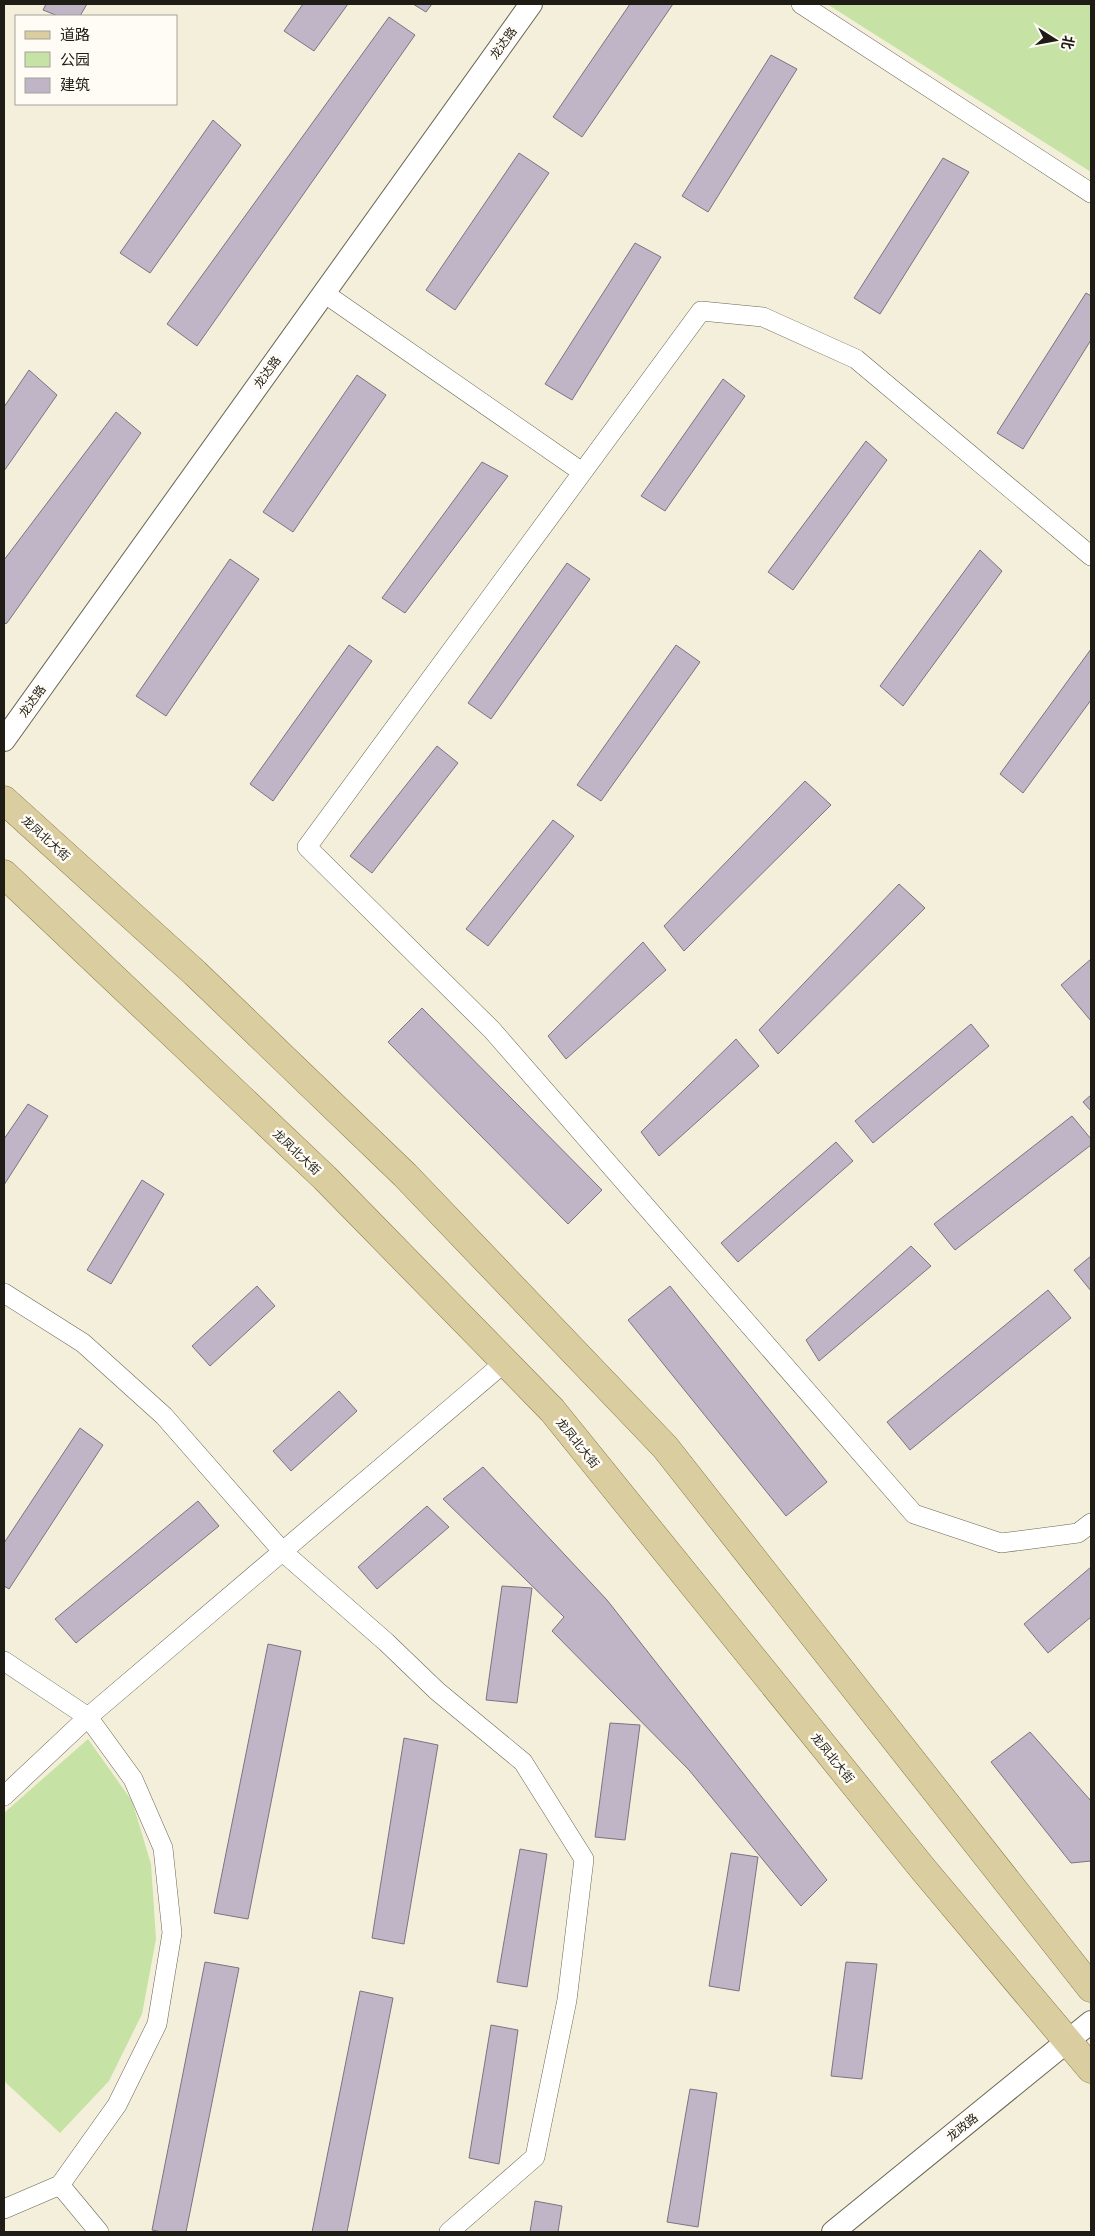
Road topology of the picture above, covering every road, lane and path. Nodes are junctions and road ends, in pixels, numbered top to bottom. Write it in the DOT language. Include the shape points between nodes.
graph roads {
  1 [pos="531,4"];
  2 [pos="801,4"];
  3 [pos="1091,193"];
  4 [pos="324,293"];
  5 [pos="582,472"];
  6 [pos="1091,556"];
  7 [pos="4,740"];
  8 [pos="4,800"];
  9 [pos="4,874"];
  10 [pos="4,1293"];
  11 [pos="505,1362"];
  12 [pos="1091,1523"];
  13 [pos="283,1552"];
  14 [pos="4,1661"];
  15 [pos="88,1717"];
  16 [pos="4,1796"];
  17 [pos="1091,1988"];
  18 [pos="1091,2022"];
  19 [pos="1068,2041"];
  20 [pos="1091,2069"];
  21 [pos="60,2185"];
  22 [pos="4,2209"];
  23 [pos="99,2232"];
  24 [pos="449,2232"];
  25 [pos="833,2232"];
  1 -- 4 [label="street, 龙达路"];
  2 -- 3 [label="street"];
  4 -- 5 [label="street"];
  4 -- 7 [label="street, 龙达路"];
  5 -- 6 [label="street" via="701,311 764,317 856,359"];
  5 -- 12 [label="street" via="307,847 492,1030 914,1514 1001,1543 1078,1533"];
  8 -- 17 [label="main road, 龙凤北大街" via="195,973 405,1174 665,1447"];
  9 -- 11 [label="main road, 龙凤北大街" via="325,1178"];
  10 -- 13 [label="street" via="83,1344 164,1416"];
  11 -- 13 [label="street"];
  11 -- 19 [label="main road, 龙凤北大街" via="552,1410 923,1869"];
  13 -- 15 [label="street"];
  13 -- 24 [label="street" via="437,1691 523,1762 584,1859 566,2000 535,2157"];
  14 -- 15 [label="street"];
  15 -- 16 [label="street"];
  15 -- 21 [label="street" via="133,1779 163,1848 172,1933 157,2024 116,2105"];
  18 -- 19 [label="street, 龙政路"];
  19 -- 20 [label="main road, 龙凤北大街"];
  19 -- 25 [label="street, 龙政路"];
  21 -- 22 [label="street"];
  21 -- 23 [label="street"];
}
